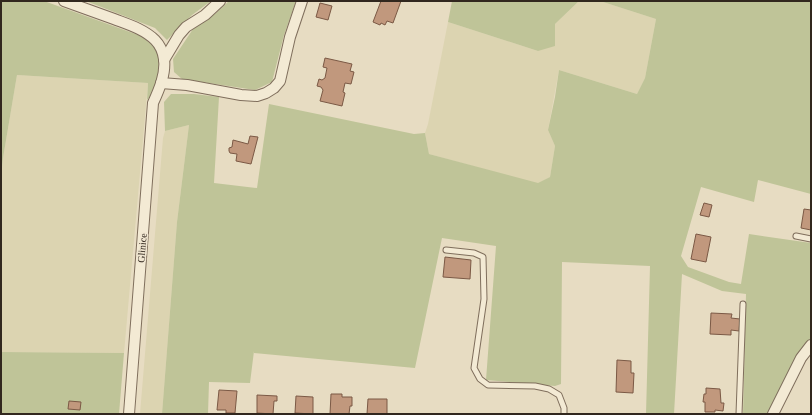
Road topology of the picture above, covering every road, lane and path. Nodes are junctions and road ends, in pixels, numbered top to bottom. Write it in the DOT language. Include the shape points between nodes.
graph roads {
  1 [pos="64,1"];
  2 [pos="220,1"];
  3 [pos="302,1"];
  4 [pos="164,60"];
  5 [pos="161,83"];
  6 [pos="796,236"];
  7 [pos="811,239"];
  8 [pos="446,250"];
  9 [pos="743,304"];
  10 [pos="811,345"];
  11 [pos="129,414"];
  12 [pos="564,414"];
  13 [pos="739,414"];
  14 [pos="773,414"];
  1 -- 4 [label="street, Glinice" via="148,34 161,48"];
  2 -- 4 [label="street" via="205,15 186,27"];
  3 -- 5 [label="street" via="280,81 266,93 257,96 241,95"];
  4 -- 5 [label="street, Glinice"];
  5 -- 11 [label="street, Glinice" via="153,103"];
  6 -- 7 [label="lane"];
  8 -- 12 [label="lane" via="474,253 483,257 484,299 474,368 480,379 488,385 535,386 549,389 559,395"];
  9 -- 13 [label="lane"];
  10 -- 14 [label="street" via="801,358"];
}
